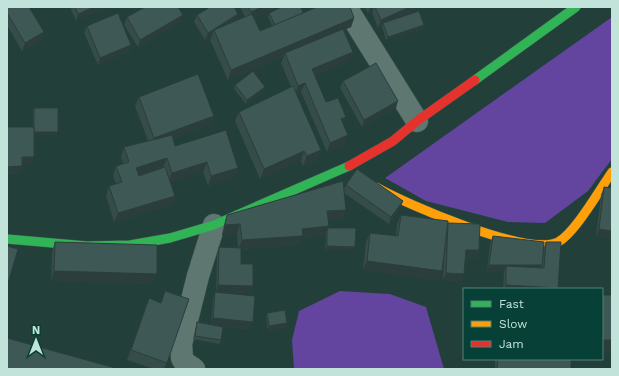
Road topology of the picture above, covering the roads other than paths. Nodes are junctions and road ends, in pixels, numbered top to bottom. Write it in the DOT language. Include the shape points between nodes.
graph roads {
  1 [pos="346,7"];
  2 [pos="576,7"];
  3 [pos="418,121"];
  4 [pos="347,167"];
  5 [pos="612,172"];
  6 [pos="358,175"];
  7 [pos="370,183"];
  8 [pos="214,225"];
  9 [pos="7,239"];
  10 [pos="194,369"];
  1 -- 3 [label="street"];
  2 -- 3 [label="street"];
  3 -- 4 [label="street" via="393,141"];
  4 -- 6 [label="street"];
  4 -- 8 [label="street"];
  5 -- 7 [label="street" via="568,233 557,242 548,244 504,238 459,224 406,203"];
  8 -- 9 [label="street" via="170,238 130,245 87,246"];
  8 -- 10 [label="street" via="181,344 182,358"];
}
